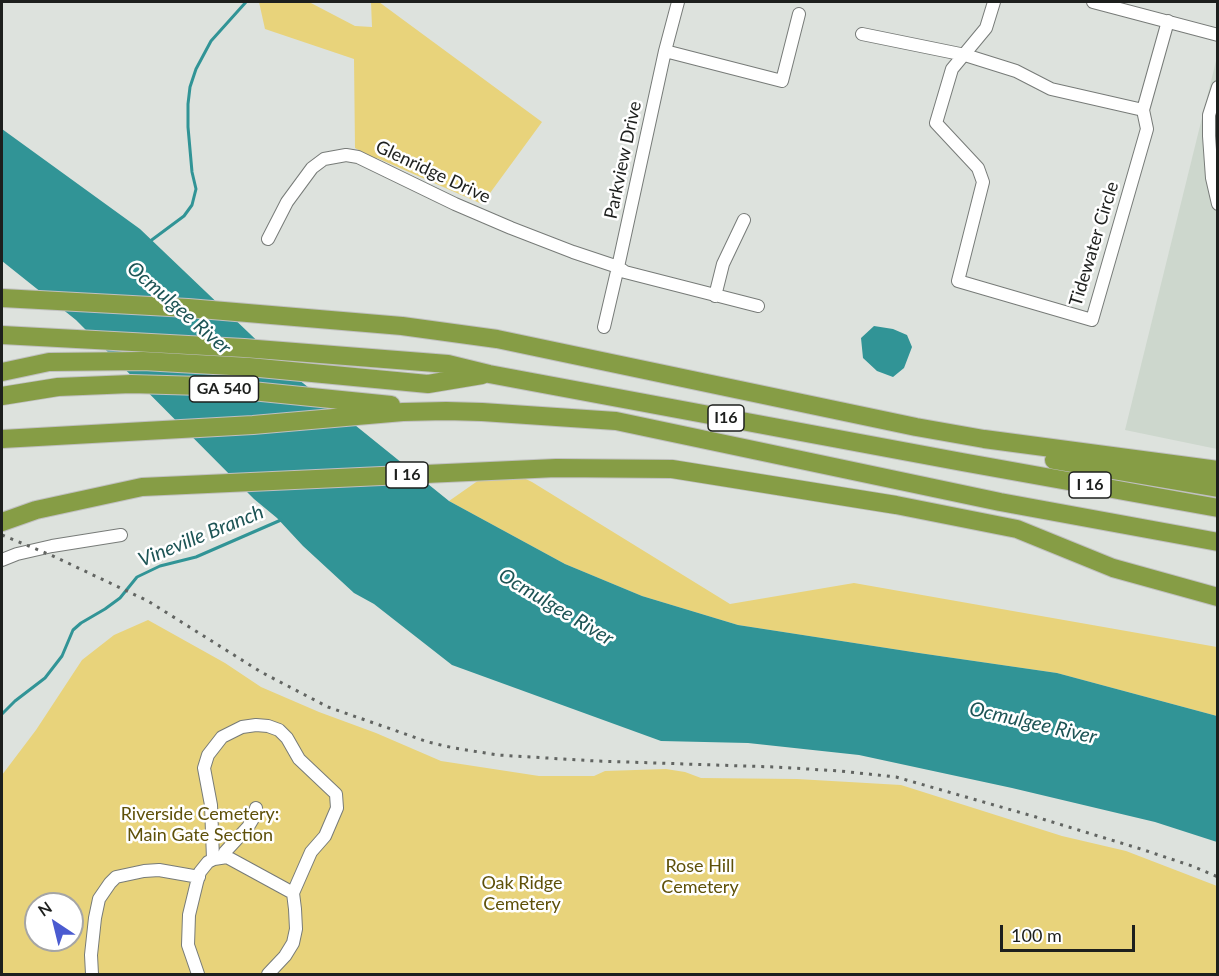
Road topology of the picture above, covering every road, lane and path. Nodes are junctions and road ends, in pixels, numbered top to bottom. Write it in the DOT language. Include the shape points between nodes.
graph roads {
  1 [pos="678,2"];
  2 [pos="994,2"];
  3 [pos="1093,2"];
  4 [pos="799,14"];
  5 [pos="1168,21"];
  6 [pos="862,34"];
  7 [pos="1218,35"];
  8 [pos="665,51"];
  9 [pos="964,56"];
  10 [pos="1218,87"];
  11 [pos="1143,110"];
  12 [pos="1218,121"];
  13 [pos="1209,136"];
  14 [pos="1218,204"];
  15 [pos="744,220"];
  16 [pos="268,239"];
  17 [pos="618,267"];
  18 [pos="715,296"];
  19 [pos="2,298"];
  20 [pos="758,306"];
  21 [pos="603,327"];
  22 [pos="2,335"];
  23 [pos="2,372"];
  24 [pos="489,374"];
  25 [pos="2,396"];
  26 [pos="446,411"];
  27 [pos="2,439"];
  28 [pos="984,439"];
  29 [pos="962,462"];
  30 [pos="1218,470"];
  31 [pos="1218,488"];
  32 [pos="1218,508"];
  33 [pos="2,522"];
  34 [pos="122,536"];
  35 [pos="1218,542"];
  36 [pos="2,560"];
  37 [pos="1218,597"];
  38 [pos="256,808"];
  39 [pos="218,858"];
  40 [pos="199,877"];
  41 [pos="292,893"];
  42 [pos="92,975"];
  43 [pos="198,975"];
  44 [pos="268,975"];
  1 -- 8 [label="street, Parkview Drive"];
  2 -- 9 [label="street, Tidewater Circle" via="986,28"];
  3 -- 5 [label="street"];
  4 -- 8 [label="street" via="782,81"];
  5 -- 7 [label="street"];
  5 -- 11 [label="street, Tidewater Circle"];
  6 -- 9 [label="street"];
  8 -- 17 [label="street, Parkview Drive"];
  9 -- 11 [label="street" via="1016,71 1051,88"];
  9 -- 11 [label="street, Tidewater Circle" via="952,69 936,123 978,168 983,182 958,281 1092,320 1147,129"];
  10 -- 13 [label="street" via="1209,115"];
  12 -- 13 [label="street"];
  13 -- 14 [label="street"];
  15 -- 18 [label="street" via="723,264"];
  16 -- 17 [label="street, Glenridge Drive" via="286,202 312,168 324,159 346,154 511,228"];
  17 -- 18 [label="street, Glenridge Drive"];
  17 -- 21 [label="street, Parkview Drive"];
  18 -- 20 [label="street, Glenridge Drive"];
  19 -- 28 [label="highway, I 16" via="200,309 402,326 497,339"];
  22 -- 24 [label="highway" via="448,364"];
  23 -- 24 [label="highway, I16" via="49,362 143,361 428,384"];
  24 -- 29 [label="highway, I16"];
  25 -- 26 [label="highway, GA 540" via="58,387 202,386"];
  26 -- 27 [label="highway, I 16"];
  26 -- 35 [label="highway, I 16" via="616,421 1000,502"];
  28 -- 30 [label="highway"];
  28 -- 31 [label="highway, I 16" via="1021,455"];
  29 -- 32 [label="highway, I 16"];
  33 -- 37 [label="highway, I 16" via="36,510 142,487 556,468 672,469 1017,529 1113,568"];
  34 -- 36 [label="street" via="52,546"];
  38 -- 39 [label="street" via="248,827"];
  39 -- 40 [label="street" via="204,866"];
  39 -- 41 [label="street" via="235,861"];
  39 -- 41 [label="street" via="204,768 208,755 222,737 242,727 256,725 279,730 299,759 337,799 325,836 311,852"];
  40 -- 42 [label="street" via="159,870 116,877 99,899"];
  40 -- 43 [label="street" via="188,929 188,945"];
  41 -- 44 [label="street" via="296,929 292,943"];
}
